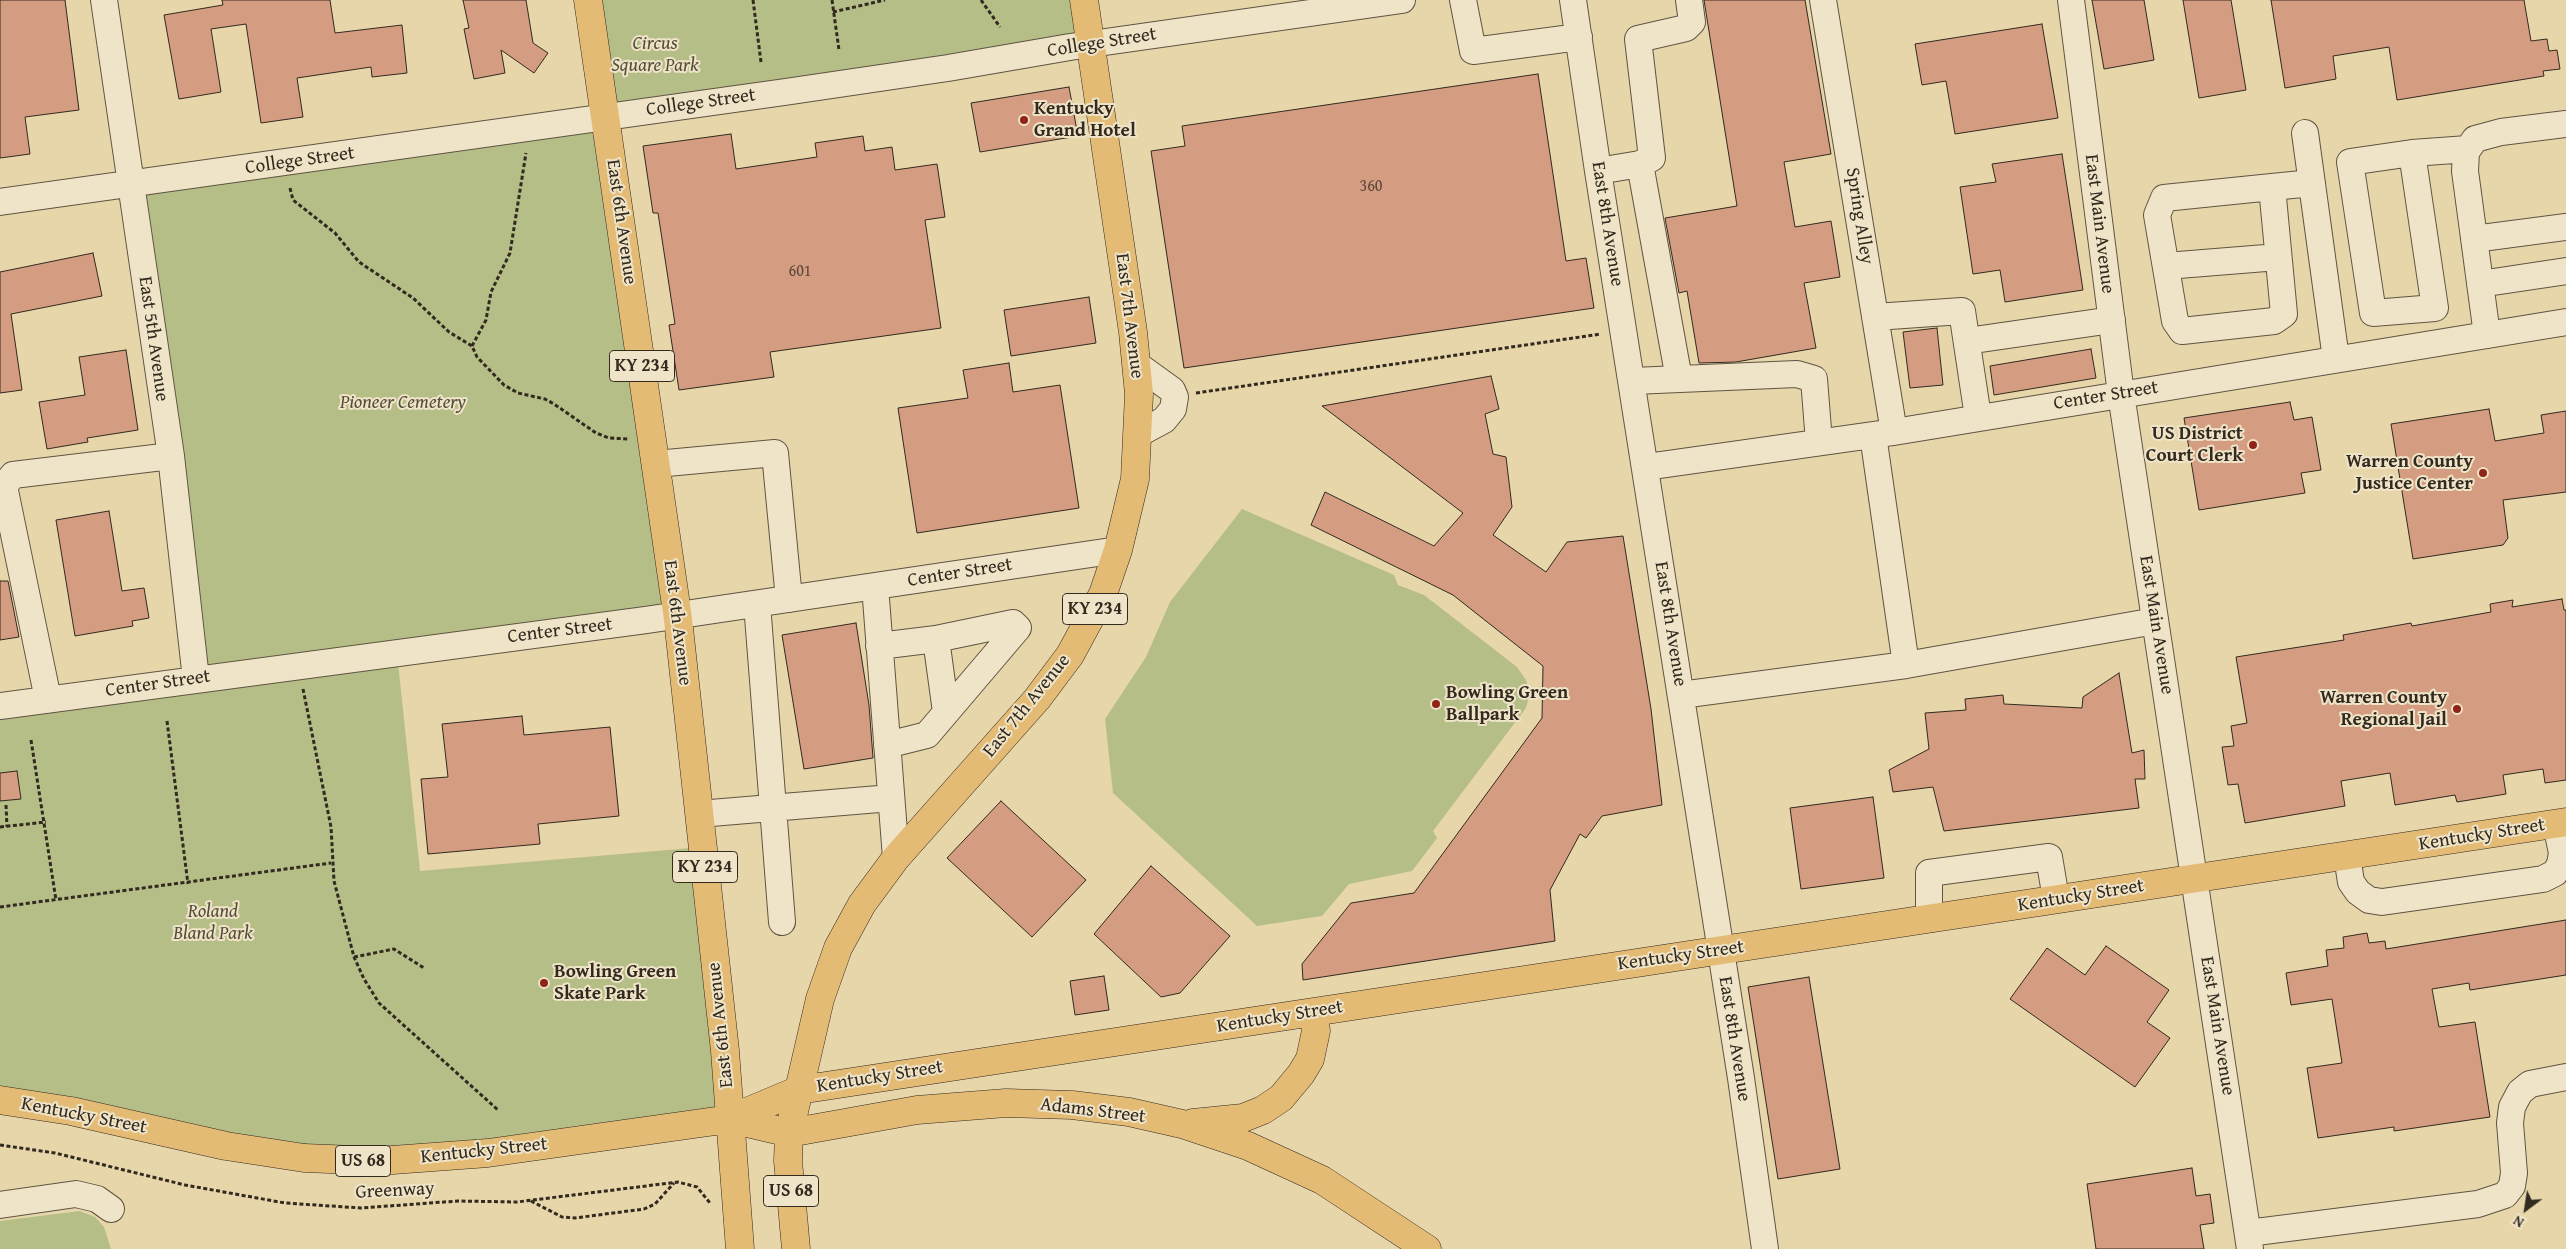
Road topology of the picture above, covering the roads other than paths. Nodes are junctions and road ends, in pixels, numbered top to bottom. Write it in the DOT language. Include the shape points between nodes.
graph roads {
  1 [pos="104,0"];
  2 [pos="588,0"];
  3 [pos="1084,0"];
  4 [pos="1402,0"];
  5 [pos="1463,0"];
  6 [pos="1573,0"];
  7 [pos="1688,0"];
  8 [pos="1823,0"];
  9 [pos="2071,0"];
  10 [pos="1340,4"];
  11 [pos="1579,37"];
  12 [pos="1091,44"];
  13 [pos="606,117"];
  14 [pos="2566,124"];
  15 [pos="2304,132"];
  16 [pos="2468,149"];
  17 [pos="2412,153"];
  18 [pos="1640,164"];
  19 [pos="1598,171"];
  20 [pos="130,183"];
  21 [pos="2312,183"];
  22 [pos="2272,187"];
  23 [pos="0,202"];
  24 [pos="2566,227"];
  25 [pos="2474,239"];
  26 [pos="2278,257"];
  27 [pos="2166,266"];
  28 [pos="2566,271"];
  29 [pos="2480,284"];
  30 [pos="1875,317"];
  31 [pos="2112,320"];
  32 [pos="2566,322"];
  33 [pos="2487,334"];
  34 [pos="1967,341"];
  35 [pos="2336,359"];
  36 [pos="1136,364"];
  37 [pos="1679,380"];
  38 [pos="1632,381"];
  39 [pos="2121,394"];
  40 [pos="1978,417"];
  41 [pos="1884,433"];
  42 [pos="1138,434"];
  43 [pos="1819,442"];
  44 [pos="171,456"];
  45 [pos="656,464"];
  46 [pos="1646,467"];
  47 [pos="1118,550"];
  48 [pos="875,586"];
  49 [pos="790,599"];
  50 [pos="757,604"];
  51 [pos="678,615"];
  52 [pos="2156,621"];
  53 [pos="936,639"];
  54 [pos="879,646"];
  55 [pos="1906,664"];
  56 [pos="196,679"];
  57 [pos="1681,695"];
  58 [pos="48,699"];
  59 [pos="0,706"];
  60 [pos="946,712"];
  61 [pos="887,745"];
  62 [pos="891,798"];
  63 [pos="774,808"];
  64 [pos="699,814"];
  65 [pos="2561,823"];
  66 [pos="2347,856"];
  67 [pos="896,858"];
  68 [pos="2194,879"];
  69 [pos="2056,899"];
  70 [pos="1930,919"];
  71 [pos="782,922"];
  72 [pos="1720,950"];
  73 [pos="1313,1012"];
  74 [pos="2566,1077"];
  75 [pos="799,1090"];
  76 [pos="0,1100"];
  77 [pos="730,1119"];
  78 [pos="1182,1124"];
  79 [pos="789,1133"];
  80 [pos="0,1205"];
  81 [pos="111,1210"];
  82 [pos="2249,1241"];
  83 [pos="740,1249"];
  84 [pos="796,1249"];
  85 [pos="1427,1249"];
  86 [pos="1765,1249"];
  1 -- 20 [label="street, East 5th Avenue"];
  2 -- 13 [label="main road, East 6th Avenue / KY 234"];
  3 -- 12 [label="main road, East 7th Avenue / KY 234"];
  4 -- 10 [label="street, College Street"];
  5 -- 11 [label="street" via="1473,51"];
  6 -- 11 [label="street, East 8th Avenue"];
  7 -- 18 [label="street" via="1692,22 1686,28 1638,38 1652,158"];
  8 -- 30 [label="street, Spring Alley"];
  9 -- 31 [label="street, East Main Avenue"];
  10 -- 12 [label="street, College Street"];
  11 -- 19 [label="street, East 8th Avenue"];
  12 -- 13 [label="street, College Street"];
  12 -- 36 [label="main road, East 7th Avenue / KY 234"];
  13 -- 20 [label="street, College Street"];
  13 -- 45 [label="main road, East 6th Avenue / KY 234"];
  14 -- 16 [label="street" via="2493,134 2475,139"];
  15 -- 21 [label="street"];
  16 -- 17 [label="street"];
  16 -- 25 [label="street" via="2465,171"];
  17 -- 17 [label="street" via="2350,162 2373,313 2435,308"];
  18 -- 19 [label="street"];
  18 -- 37 [label="street"];
  19 -- 38 [label="street, East 8th Avenue"];
  20 -- 23 [label="street, College Street"];
  20 -- 44 [label="street, East 5th Avenue"];
  21 -- 22 [label="street"];
  21 -- 35 [label="street"];
  22 -- 26 [label="street"];
  22 -- 27 [label="street" via="2164,198 2158,215"];
  24 -- 25 [label="street"];
  25 -- 29 [label="street"];
  26 -- 27 [label="street"];
  26 -- 27 [label="street" via="2284,314 2274,322 2182,331 2175,321"];
  28 -- 29 [label="street"];
  29 -- 33 [label="street"];
  30 -- 34 [label="street" via="1962,311"];
  30 -- 41 [label="street, Spring Alley"];
  31 -- 34 [label="street"];
  31 -- 39 [label="street, East Main Avenue"];
  32 -- 33 [label="street, Center Street"];
  33 -- 35 [label="street, Center Street"];
  34 -- 40 [label="street"];
  35 -- 39 [label="street, Center Street"];
  36 -- 42 [label="main road, East 7th Avenue / KY 234"];
  36 -- 42 [label="street" via="1172,390 1175,397 1173,409 1164,420"];
  37 -- 38 [label="street"];
  37 -- 43 [label="street" via="1797,374 1814,379"];
  38 -- 46 [label="street, East 8th Avenue"];
  39 -- 40 [label="street, Center Street"];
  39 -- 52 [label="street, East Main Avenue"];
  40 -- 41 [label="street, Center Street"];
  41 -- 43 [label="street, Center Street"];
  41 -- 55 [label="street, Spring Alley"];
  42 -- 47 [label="main road, East 7th Avenue / KY 234" via="1135,479"];
  43 -- 46 [label="street, Center Street"];
  44 -- 56 [label="street, East 5th Avenue"];
  44 -- 58 [label="street" via="13,475 4,486"];
  45 -- 49 [label="street" via="775,453"];
  45 -- 51 [label="main road, East 6th Avenue / KY 234"];
  46 -- 57 [label="street, East 8th Avenue"];
  47 -- 48 [label="street, Center Street"];
  47 -- 67 [label="main road, East 7th Avenue / KY 234" via="1103,594 1070,655 1038,699"];
  48 -- 49 [label="street, Center Street"];
  48 -- 54 [label="street"];
  49 -- 50 [label="street, Center Street"];
  50 -- 51 [label="street, Center Street"];
  50 -- 63 [label="street"];
  51 -- 56 [label="street, Center Street"];
  51 -- 64 [label="main road, East 6th Avenue / KY 234"];
  52 -- 55 [label="street"];
  52 -- 68 [label="street, East Main Avenue"];
  53 -- 54 [label="street"];
  53 -- 60 [label="street"];
  53 -- 60 [label="street" via="1013,623 1018,628"];
  54 -- 61 [label="street"];
  55 -- 57 [label="street"];
  56 -- 58 [label="street, Center Street"];
  57 -- 72 [label="street, East 8th Avenue"];
  58 -- 59 [label="street, Center Street"];
  60 -- 61 [label="street" via="927,735"];
  61 -- 62 [label="street"];
  62 -- 63 [label="street"];
  62 -- 67 [label="street"];
  63 -- 64 [label="street"];
  63 -- 71 [label="street"];
  64 -- 77 [label="main road, East 6th Avenue / KY 234"];
  65 -- 66 [label="main road, Kentucky Street"];
  65 -- 66 [label="street" via="2560,864 2555,873 2543,880 2382,902 2369,900 2358,892 2351,882"];
  66 -- 68 [label="main road, Kentucky Street"];
  67 -- 75 [label="main road, East 7th Avenue / KY 234" via="862,904 838,948 820,999"];
  68 -- 69 [label="main road, Kentucky Street"];
  68 -- 82 [label="street, East Main Avenue"];
  69 -- 70 [label="main road, Kentucky Street"];
  69 -- 70 [label="street" via="2049,857 1928,874"];
  70 -- 72 [label="main road, Kentucky Street"];
  72 -- 73 [label="main road, Kentucky Street"];
  72 -- 86 [label="street, East 8th Avenue"];
  73 -- 75 [label="main road, Kentucky Street"];
  73 -- 78 [label="main road" via="1316,1031 1310,1059 1302,1074 1280,1098 1243,1118"];
  74 -- 82 [label="street" via="2530,1084 2520,1092 2512,1107 2514,1173 2512,1186 2505,1194 2478,1204"];
  75 -- 77 [label="main road, Kentucky Street / US 68"];
  75 -- 79 [label="main road, East 7th Avenue / US 68"];
  76 -- 77 [label="main road, Kentucky Street / US 68" via="71,1111 270,1154 334,1161 488,1153"];
  77 -- 79 [label="main road, Adams Street"];
  77 -- 83 [label="main road, East 6th Avenue / US 68"];
  78 -- 79 [label="main road, Adams Street" via="1129,1112 1006,1103 916,1110"];
  78 -- 85 [label="main road, Adams Street" via="1248,1146 1322,1180"];
  79 -- 84 [label="main road, US 68" via="788,1161"];
  80 -- 81 [label="street" via="76,1194 98,1199"];
}
